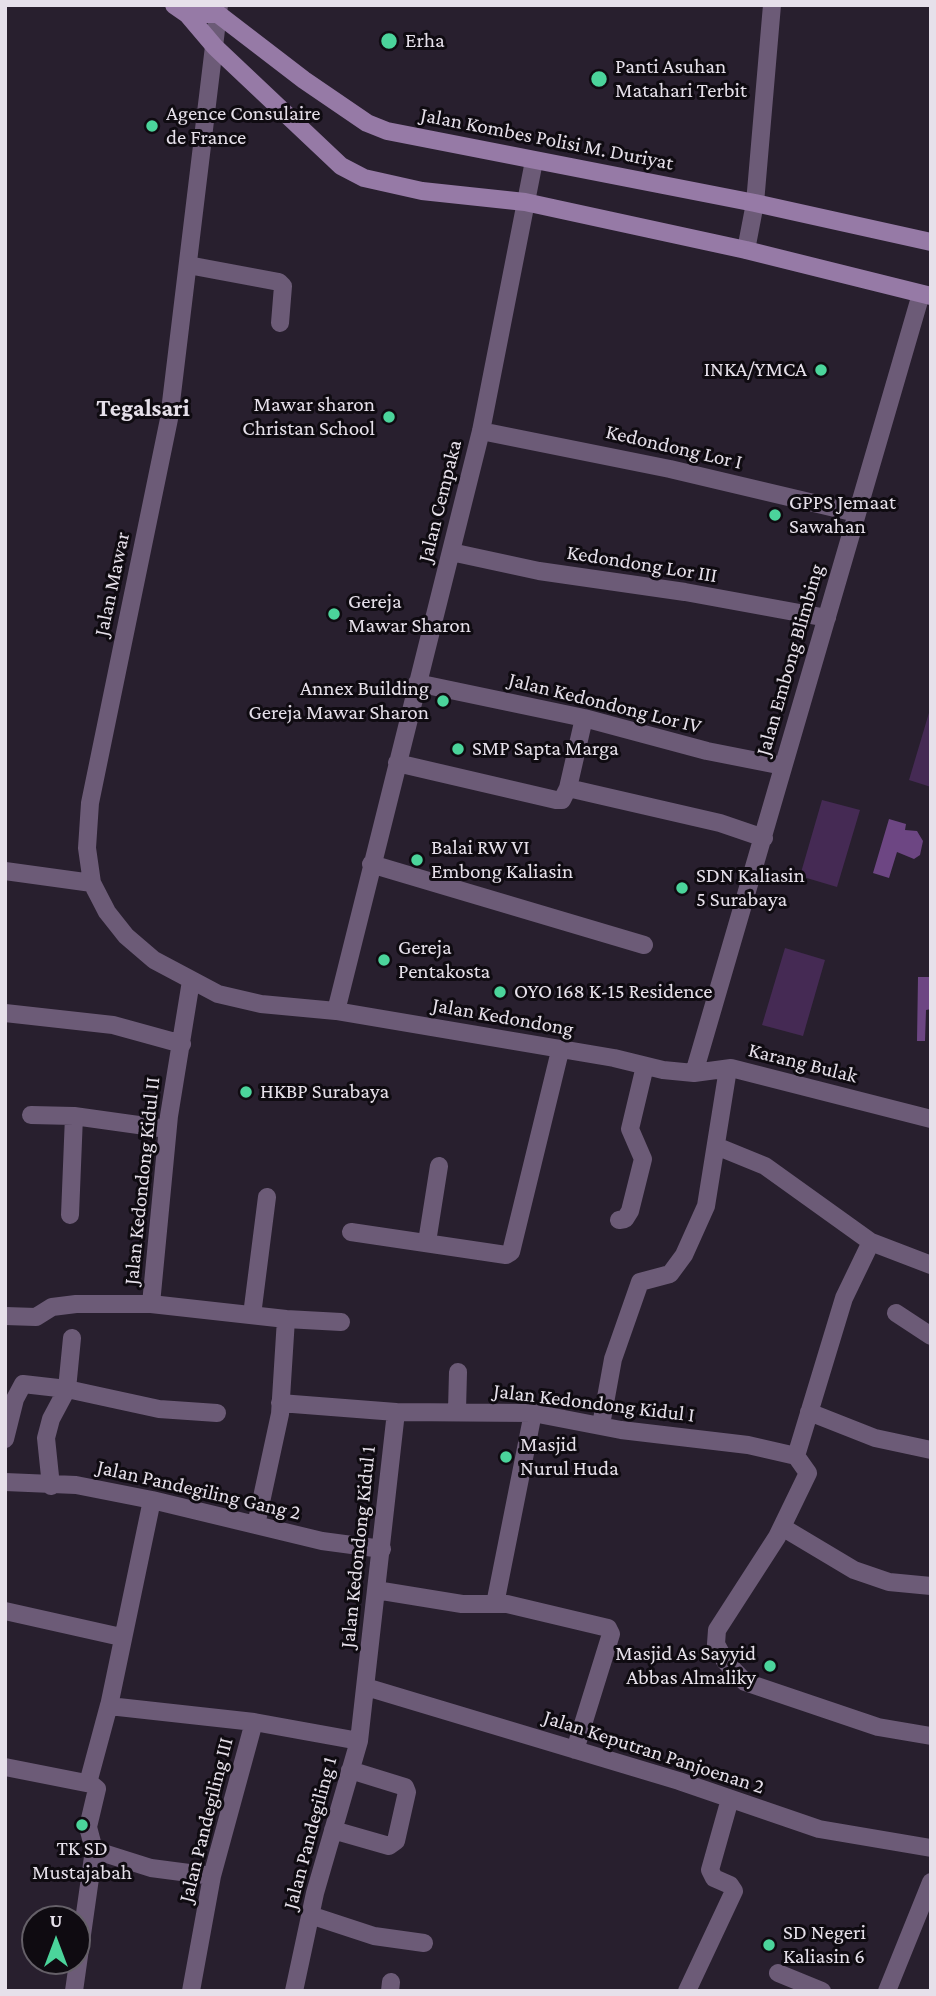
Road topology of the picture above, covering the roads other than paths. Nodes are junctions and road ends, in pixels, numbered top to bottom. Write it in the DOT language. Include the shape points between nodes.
graph roads {
  1 [pos="772,5"];
  2 [pos="181,9"];
  3 [pos="218,10"];
  4 [pos="215,47"];
  5 [pos="534,161"];
  6 [pos="525,201"];
  7 [pos="755,203"];
  8 [pos="931,242"];
  9 [pos="746,250"];
  10 [pos="188,265"];
  11 [pos="926,295"];
  12 [pos="280,323"];
  13 [pos="481,431"];
  14 [pos="856,513"];
  15 [pos="451,552"];
  16 [pos="827,618"];
  17 [pos="417,682"];
  18 [pos="584,718"];
  19 [pos="397,763"];
  20 [pos="783,766"];
  21 [pos="568,788"];
  22 [pos="764,838"];
  23 [pos="371,864"];
  24 [pos="5,871"];
  25 [pos="92,883"];
  26 [pos="644,945"];
  27 [pos="191,981"];
  28 [pos="336,1012"];
  29 [pos="5,1013"];
  30 [pos="182,1044"];
  31 [pos="560,1051"];
  32 [pos="645,1066"];
  33 [pos="663,1070"];
  34 [pos="721,1070"];
  35 [pos="694,1073"];
  36 [pos="31,1115"];
  37 [pos="74,1115"];
  38 [pos="931,1119"];
  39 [pos="167,1129"];
  40 [pos="716,1146"];
  41 [pos="439,1166"];
  42 [pos="267,1197"];
  43 [pos="70,1215"];
  44 [pos="620,1220"];
  45 [pos="351,1232"];
  46 [pos="427,1242"];
  47 [pos="871,1242"];
  48 [pos="931,1265"];
  49 [pos="151,1304"];
  50 [pos="897,1313"];
  51 [pos="252,1315"];
  52 [pos="5,1317"];
  53 [pos="286,1319"];
  54 [pos="341,1322"];
  55 [pos="931,1336"];
  56 [pos="72,1338"];
  57 [pos="458,1372"];
  58 [pos="67,1389"];
  59 [pos="281,1403"];
  60 [pos="403,1406"];
  61 [pos="457,1410"];
  62 [pos="809,1412"];
  63 [pos="217,1413"];
  64 [pos="533,1413"];
  65 [pos="601,1425"];
  66 [pos="5,1439"];
  67 [pos="930,1446"];
  68 [pos="796,1456"];
  69 [pos="5,1482"];
  70 [pos="51,1486"];
  71 [pos="152,1500"];
  72 [pos="256,1525"];
  73 [pos="782,1527"];
  74 [pos="382,1549"];
  75 [pos="931,1586"];
  76 [pos="376,1590"];
  77 [pos="495,1604"];
  78 [pos="5,1611"];
  79 [pos="121,1637"];
  80 [pos="366,1686"];
  81 [pos="109,1706"];
  82 [pos="254,1722"];
  83 [pos="931,1736"];
  84 [pos="359,1741"];
  85 [pos="575,1750"];
  86 [pos="5,1767"];
  87 [pos="351,1770"];
  88 [pos="88,1783"];
  89 [pos="730,1799"];
  90 [pos="333,1830"];
  91 [pos="931,1848"];
  92 [pos="93,1850"];
  93 [pos="212,1876"];
  94 [pos="931,1882"];
  95 [pos="310,1915"];
  96 [pos="424,1943"];
  97 [pos="778,1973"];
  98 [pos="74,1991"];
  99 [pos="191,1991"];
  100 [pos="294,1991"];
  101 [pos="687,1991"];
  102 [pos="821,1991"];
  103 [pos="887,1991"];
  1 -- 7 [label="street"];
  2 -- 3 [label="street"];
  2 -- 4 [label="street"];
  3 -- 4 [label="street, Jalan Mawar"];
  3 -- 5 [label="street, Jalan Kombes Polisi M. Duriyat" via="367,123"];
  4 -- 6 [label="street" via="352,173 422,191"];
  4 -- 10 [label="street, Jalan Mawar"];
  5 -- 6 [label="street, Jalan Cempaka"];
  5 -- 7 [label="street, Jalan Kombes Polisi M. Duriyat"];
  6 -- 9 [label="street"];
  6 -- 13 [label="street, Jalan Cempaka"];
  7 -- 8 [label="street, Jalan Kombes Polisi M. Duriyat"];
  7 -- 9 [label="street"];
  9 -- 11 [label="street"];
  10 -- 12 [label="street" via="279,282"];
  10 -- 25 [label="street, Jalan Mawar" via="169,419 89,803 87,848"];
  11 -- 14 [label="street, Jalan Embong Blimbing"];
  13 -- 14 [label="street, Kedondong Lor I"];
  13 -- 15 [label="street, Jalan Cempaka"];
  14 -- 16 [label="street, Jalan Embong Blimbing"];
  15 -- 16 [label="street, Kedondong Lor III"];
  15 -- 17 [label="street, Jalan Cempaka"];
  16 -- 20 [label="street, Jalan Embong Blimbing"];
  17 -- 18 [label="street, Jalan Kedondong Lor IV"];
  17 -- 19 [label="street, Jalan Cempaka"];
  18 -- 20 [label="street, Jalan Kedondong Lor IV"];
  18 -- 21 [label="street"];
  19 -- 21 [label="street" via="555,800 562,800"];
  19 -- 23 [label="street, Jalan Cempaka"];
  20 -- 22 [label="street, Jalan Embong Blimbing"];
  21 -- 22 [label="street" via="720,823"];
  22 -- 35 [label="street, Jalan Embong Blimbing"];
  23 -- 26 [label="street"];
  23 -- 28 [label="street, Jalan Cempaka"];
  24 -- 25 [label="street"];
  25 -- 27 [label="street, Jalan Mawar" via="126,936 154,960"];
  27 -- 28 [label="street, Jalan Mawar" via="218,994 261,1004"];
  27 -- 30 [label="street, Jalan Kedondong Kidul II"];
  28 -- 31 [label="street, Jalan Kedondong"];
  29 -- 30 [label="street" via="113,1025"];
  30 -- 39 [label="street, Jalan Kedondong Kidul II"];
  31 -- 32 [label="street, Jalan Kedondong"];
  31 -- 46 [label="street" via="511,1252 506,1255"];
  32 -- 33 [label="street, Jalan Kedondong"];
  32 -- 44 [label="street" via="629,1129 643,1159 630,1211"];
  33 -- 35 [label="street, Karang Bulak"];
  34 -- 35 [label="street, Karang Bulak"];
  34 -- 38 [label="street, Karang Bulak" via="732,1068"];
  34 -- 40 [label="street" via="727,1075"];
  36 -- 37 [label="street"];
  37 -- 39 [label="street"];
  37 -- 43 [label="street"];
  39 -- 49 [label="street, Jalan Kedondong Kidul II"];
  40 -- 47 [label="street" via="765,1166"];
  40 -- 65 [label="street" via="706,1206 684,1255 670,1274 640,1282 613,1359"];
  41 -- 46 [label="street"];
  42 -- 51 [label="street"];
  45 -- 46 [label="street"];
  47 -- 48 [label="street"];
  47 -- 62 [label="street" via="844,1298"];
  49 -- 51 [label="street"];
  49 -- 52 [label="street" via="76,1304 51,1307 36,1317"];
  50 -- 55 [label="street"];
  51 -- 53 [label="street"];
  53 -- 54 [label="street"];
  53 -- 59 [label="street"];
  56 -- 58 [label="street"];
  57 -- 61 [label="street"];
  58 -- 63 [label="street" via="159,1409"];
  58 -- 66 [label="street" via="21,1385"];
  58 -- 70 [label="street" via="47,1430"];
  59 -- 60 [label="street, Jalan Kedondong Kidul I"];
  59 -- 72 [label="street"];
  60 -- 61 [label="street, Jalan Kedondong Kidul I"];
  60 -- 74 [label="street, Jalan Kedondong Kidul 1"];
  61 -- 64 [label="street, Jalan Kedondong Kidul I"];
  62 -- 67 [label="street" via="875,1438"];
  62 -- 68 [label="street"];
  64 -- 65 [label="street, Jalan Kedondong Kidul I"];
  64 -- 77 [label="street"];
  65 -- 68 [label="street, Jalan Kedondong Kidul I"];
  68 -- 73 [label="street" via="805,1478"];
  69 -- 70 [label="street, Jalan Pandegiling Gang 2"];
  70 -- 71 [label="street, Jalan Pandegiling Gang 2" via="76,1485"];
  71 -- 72 [label="street, Jalan Pandegiling Gang 2"];
  71 -- 79 [label="street"];
  72 -- 74 [label="street, Jalan Pandegiling Gang 2"];
  73 -- 75 [label="street" via="854,1570 889,1582"];
  73 -- 83 [label="street" via="715,1634 725,1661 745,1682 878,1727"];
  74 -- 76 [label="street, Jalan Kedondong Kidul 1"];
  76 -- 77 [label="street" via="462,1604"];
  76 -- 80 [label="street, Jalan Kedondong Kidul 1"];
  77 -- 85 [label="street" via="608,1628 611,1634"];
  78 -- 79 [label="street"];
  79 -- 81 [label="street"];
  80 -- 84 [label="street, Jalan Pandegiling 1"];
  80 -- 85 [label="street, Jalan Keputran Panjoenan 2"];
  81 -- 82 [label="street, Jalan Pandegiling III"];
  81 -- 88 [label="street"];
  82 -- 84 [label="street"];
  82 -- 93 [label="street, Jalan Pandegiling III"];
  84 -- 87 [label="street, Jalan Pandegiling 1"];
  85 -- 89 [label="street, Jalan Keputran Panjoenan 2"];
  86 -- 88 [label="street"];
  87 -- 90 [label="street, Jalan Pandegiling 1"];
  87 -- 90 [label="street" via="405,1787 396,1840 389,1846"];
  88 -- 92 [label="street" via="97,1789 89,1827"];
  89 -- 91 [label="street, Jalan Keputran Panjoenan 2" via="820,1829"];
  89 -- 101 [label="street" via="709,1870 734,1891"];
  90 -- 95 [label="street, Jalan Pandegiling 1"];
  92 -- 93 [label="street" via="151,1868"];
  92 -- 98 [label="street"];
  93 -- 99 [label="street, Jalan Pandegiling III"];
  94 -- 103 [label="street"];
  95 -- 96 [label="street" via="374,1936"];
  95 -- 100 [label="street, Jalan Pandegiling 1"];
  97 -- 102 [label="street"];
}
